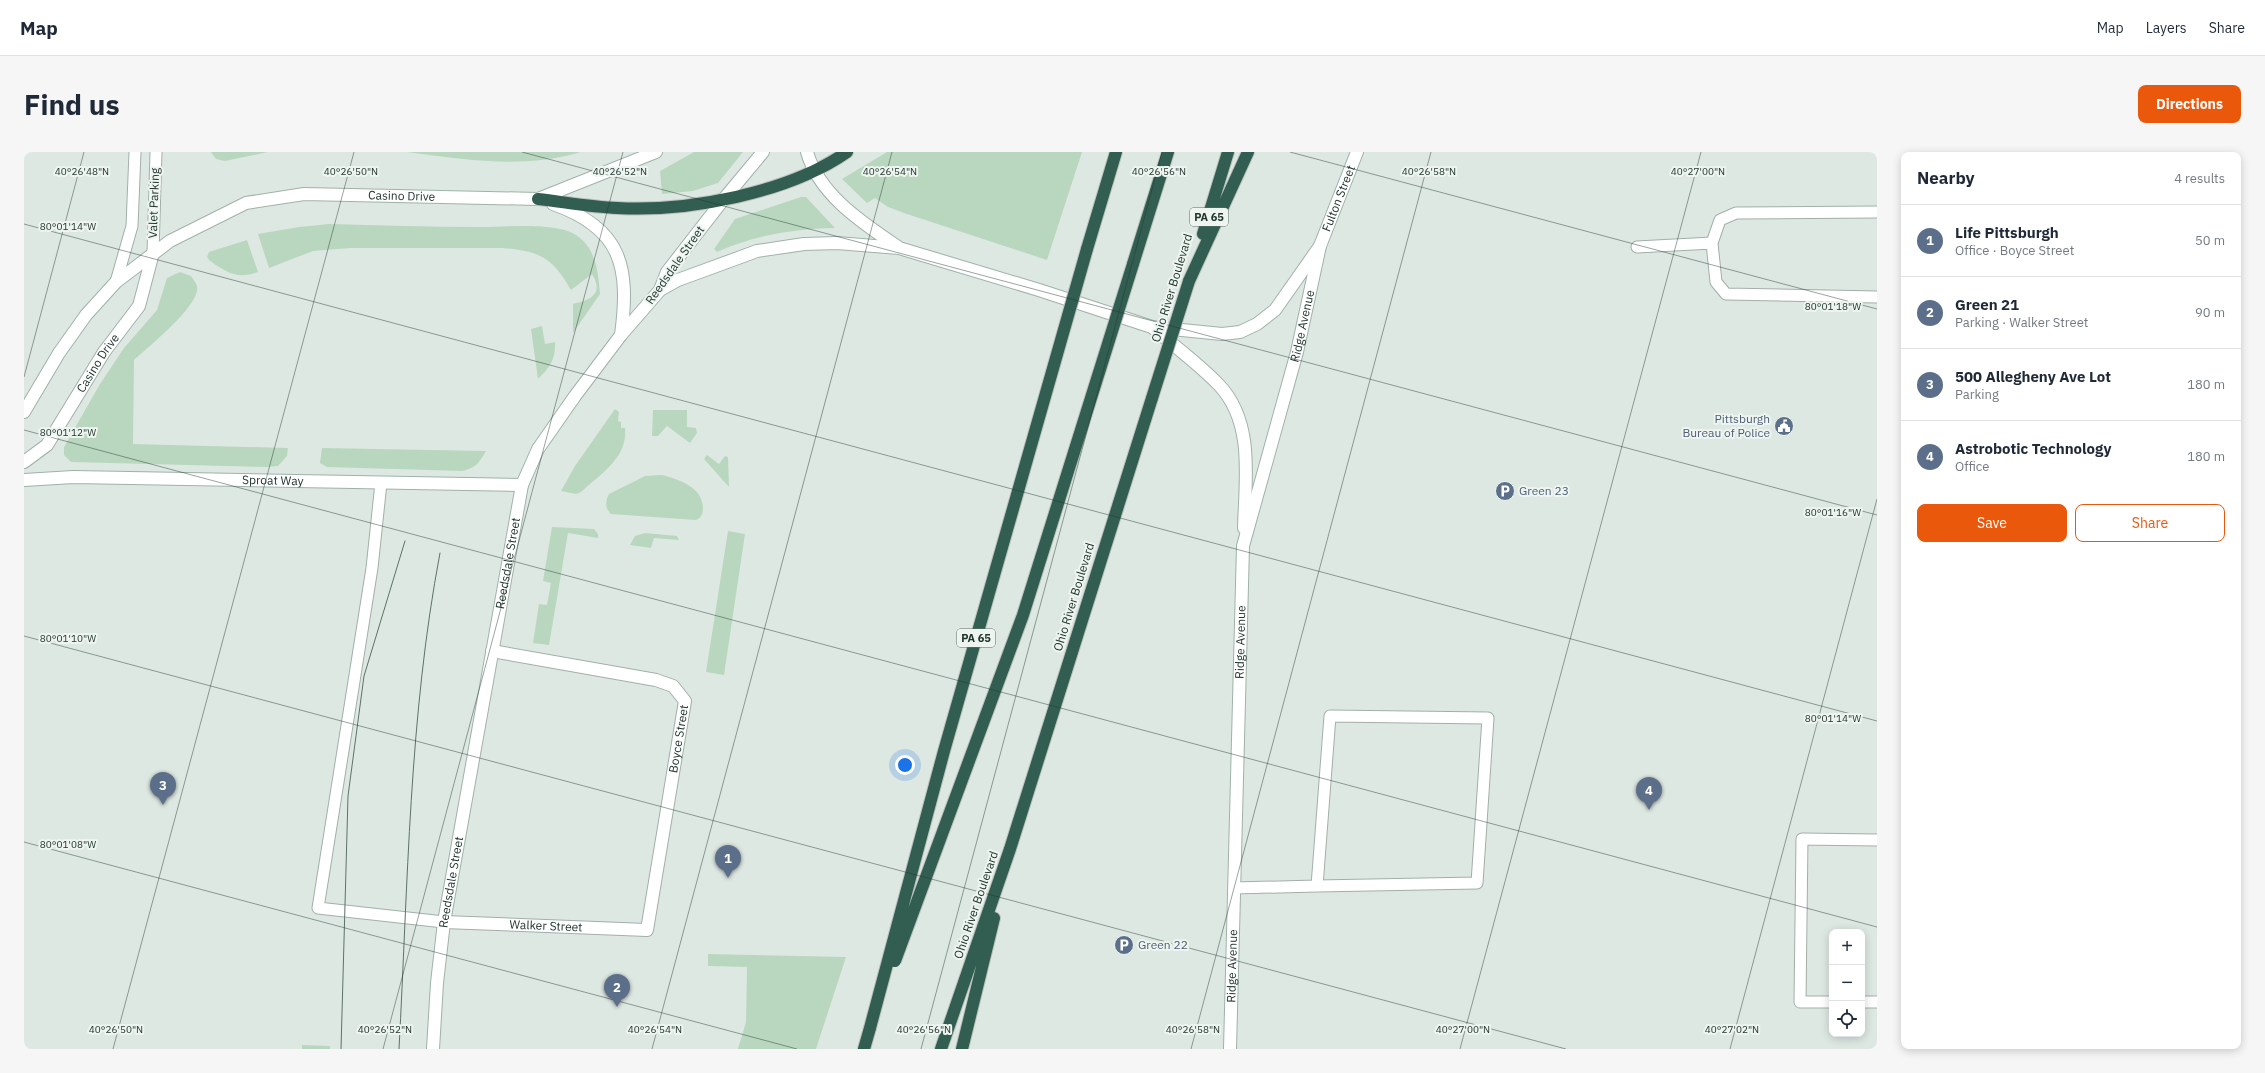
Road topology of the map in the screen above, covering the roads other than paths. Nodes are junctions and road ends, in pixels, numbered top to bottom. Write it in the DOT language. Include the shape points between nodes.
graph roads {
  1 [pos="135,152"];
  2 [pos="156,152"];
  3 [pos="656,152"];
  4 [pos="763,152"];
  5 [pos="807,152"];
  6 [pos="847,152"];
  7 [pos="1116,152"];
  8 [pos="1168,152"];
  9 [pos="1228,152"];
  10 [pos="1248,152"];
  11 [pos="1357,152"];
  12 [pos="814,170"];
  13 [pos="538,199"];
  14 [pos="723,200"];
  15 [pos="1877,212"];
  16 [pos="1712,243"];
  17 [pos="1320,246"];
  18 [pos="1637,247"];
  19 [pos="898,248"];
  20 [pos="153,254"];
  21 [pos="1189,281"];
  22 [pos="116,282"];
  23 [pos="660,290"];
  24 [pos="1877,297"];
  25 [pos="1152,327"];
  26 [pos="621,335"];
  27 [pos="24,412"];
  28 [pos="24,462"];
  29 [pos="24,480"];
  30 [pos="381,483"];
  31 [pos="522,485"];
  32 [pos="1244,546"];
  33 [pos="492,651"];
  34 [pos="1877,840"];
  35 [pos="1010,849"];
  36 [pos="1317,886"];
  37 [pos="1234,888"];
  38 [pos="444,922"];
  39 [pos="647,930"];
  40 [pos="1829,1002"];
  41 [pos="1865,1002"];
  42 [pos="1877,1002"];
  43 [pos="870,1028"];
  44 [pos="433,1049"];
  45 [pos="864,1049"];
  46 [pos="941,1049"];
  47 [pos="962,1049"];
  48 [pos="1230,1049"];
  1 -- 22 [label="lane, Valet Parking" via="132,226"];
  2 -- 20 [label="lane, Valet Parking"];
  3 -- 13 [label="main road, Casino Drive"];
  4 -- 14 [label="main road, Reedsdale Street"];
  5 -- 12 [label="main road"];
  6 -- 12 [label="highway"];
  7 -- 43 [label="highway, PA 65, bridge" via="944,751"];
  8 -- 43 [label="highway, bridge" via="1023,616"];
  9 -- 21 [label="highway, Ohio River Boulevard / PA 65"];
  10 -- 21 [label="highway"];
  11 -- 17 [label="main road, Fulton Street"];
  12 -- 14 [label="highway" via="754,193"];
  12 -- 19 [label="main road" via="845,208"];
  13 -- 14 [label="highway" via="616,208 654,208"];
  13 -- 20 [label="main road, Casino Drive" via="304,194 246,203 189,230"];
  13 -- 26 [label="main road" via="575,211 601,230 615,247 624,286 625,306"];
  14 -- 23 [label="main road, Reedsdale Street" via="667,272"];
  15 -- 16 [label="lane" via="1736,213 1720,220"];
  16 -- 18 [label="lane"];
  16 -- 24 [label="lane" via="1716,282 1726,294"];
  17 -- 25 [label="main road" via="1275,310 1257,324 1240,332 1222,334"];
  17 -- 32 [label="main road, Ridge Avenue" via="1297,352"];
  19 -- 23 [label="main road" via="837,243 804,244 757,251 678,280"];
  19 -- 25 [label="main road" via="1040,290"];
  20 -- 22 [label="main road, Casino Drive"];
  20 -- 28 [label="main road, Casino Drive" via="139,306 104,352 47,445"];
  21 -- 35 [label="highway, Ohio River Boulevard / PA 65, bridge"];
  22 -- 27 [label="main road, Casino Drive" via="86,315 59,353"];
  23 -- 26 [label="main road, Reedsdale Street"];
  25 -- 32 [label="main road" via="1220,386 1239,418 1245,442"];
  26 -- 31 [label="main road, Reedsdale Street" via="538,449"];
  29 -- 30 [label="main road, Sproat Way" via="73,477"];
  30 -- 31 [label="main road, Sproat Way"];
  30 -- 38 [label="lane" via="372,568 318,908"];
  31 -- 33 [label="main road, Reedsdale Street"];
  32 -- 37 [label="main road, Ridge Avenue"];
  33 -- 38 [label="main road, Reedsdale Street"];
  33 -- 39 [label="main road, Boyce Street" via="656,680 674,686 685,701"];
  34 -- 40 [label="lane" via="1802,839 1800,1002"];
  35 -- 46 [label="highway, Ohio River Boulevard / PA 65"];
  35 -- 47 [label="highway"];
  36 -- 36 [label="lane" via="1330,716 1488,718 1477,883"];
  36 -- 37 [label="lane"];
  37 -- 48 [label="main road, Ridge Avenue"];
  38 -- 39 [label="main road, Walker Street"];
  38 -- 44 [label="main road, Reedsdale Street"];
  41 -- 42 [label="lane"];
  43 -- 45 [label="highway, PA 65"];
}
